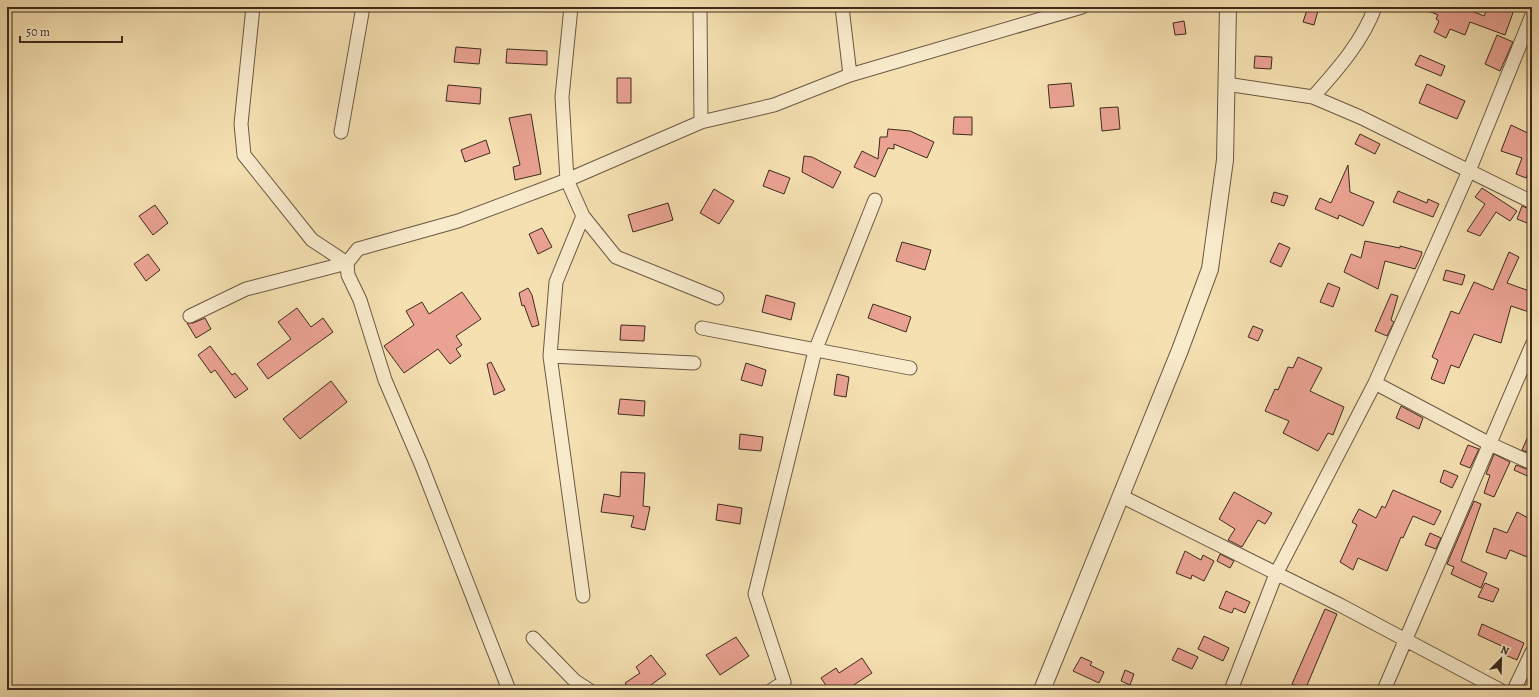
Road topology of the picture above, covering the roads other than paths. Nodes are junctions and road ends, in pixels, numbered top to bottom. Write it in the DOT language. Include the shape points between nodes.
graph roads {
  1 [pos="253,7"];
  2 [pos="363,7"];
  3 [pos="571,7"];
  4 [pos="700,7"];
  5 [pos="842,7"];
  6 [pos="1082,7"];
  7 [pos="1228,7"];
  8 [pos="1375,7"];
  9 [pos="1046,12"];
  10 [pos="1532,15"];
  11 [pos="850,75"];
  12 [pos="1226,84"];
  13 [pos="1313,97"];
  14 [pos="701,122"];
  15 [pos="341,132"];
  16 [pos="1470,171"];
  17 [pos="567,180"];
  18 [pos="875,200"];
  19 [pos="1532,202"];
  20 [pos="583,216"];
  21 [pos="347,263"];
  22 [pos="717,298"];
  23 [pos="190,316"];
  24 [pos="702,328"];
  25 [pos="1532,345"];
  26 [pos="815,351"];
  27 [pos="550,356"];
  28 [pos="694,363"];
  29 [pos="910,368"];
  30 [pos="1375,383"];
  31 [pos="1490,444"];
  32 [pos="1532,463"];
  33 [pos="1121,496"];
  34 [pos="1276,574"];
  35 [pos="583,596"];
  36 [pos="533,638"];
  37 [pos="1406,638"];
  38 [pos="1532,652"];
  39 [pos="509,690"];
  40 [pos="589,690"];
  41 [pos="772,690"];
  42 [pos="1042,690"];
  43 [pos="1231,690"];
  44 [pos="1384,690"];
  45 [pos="1500,690"];
  46 [pos="1514,690"];
  1 -- 21 [label="street" via="241,124 244,155 312,240"];
  2 -- 15 [label="street"];
  3 -- 17 [label="street" via="562,97"];
  4 -- 14 [label="street"];
  5 -- 11 [label="street"];
  6 -- 9 [label="street"];
  7 -- 12 [label="street"];
  8 -- 13 [label="street" via="1340,67"];
  9 -- 11 [label="street"];
  10 -- 16 [label="street"];
  11 -- 14 [label="street" via="774,104"];
  12 -- 13 [label="street"];
  12 -- 33 [label="street" via="1225,160 1210,269"];
  13 -- 16 [label="street"];
  14 -- 17 [label="street"];
  16 -- 19 [label="street"];
  16 -- 30 [label="street"];
  17 -- 20 [label="street"];
  17 -- 21 [label="street" via="458,221 358,250"];
  18 -- 26 [label="street"];
  20 -- 22 [label="street" via="616,257"];
  20 -- 27 [label="street" via="556,282"];
  21 -- 23 [label="street" via="246,289"];
  21 -- 39 [label="street" via="348,275 360,300 385,380 421,464"];
  24 -- 26 [label="street"];
  25 -- 31 [label="street"];
  26 -- 29 [label="street"];
  26 -- 41 [label="street" via="755,594 784,682"];
  27 -- 28 [label="street"];
  27 -- 35 [label="street"];
  30 -- 31 [label="street"];
  30 -- 34 [label="street"];
  31 -- 32 [label="street"];
  31 -- 37 [label="street"];
  33 -- 34 [label="street"];
  33 -- 42 [label="street"];
  34 -- 37 [label="street"];
  34 -- 43 [label="street"];
  36 -- 40 [label="street" via="575,681"];
  37 -- 44 [label="street"];
  37 -- 45 [label="street"];
  38 -- 46 [label="street"];
}
